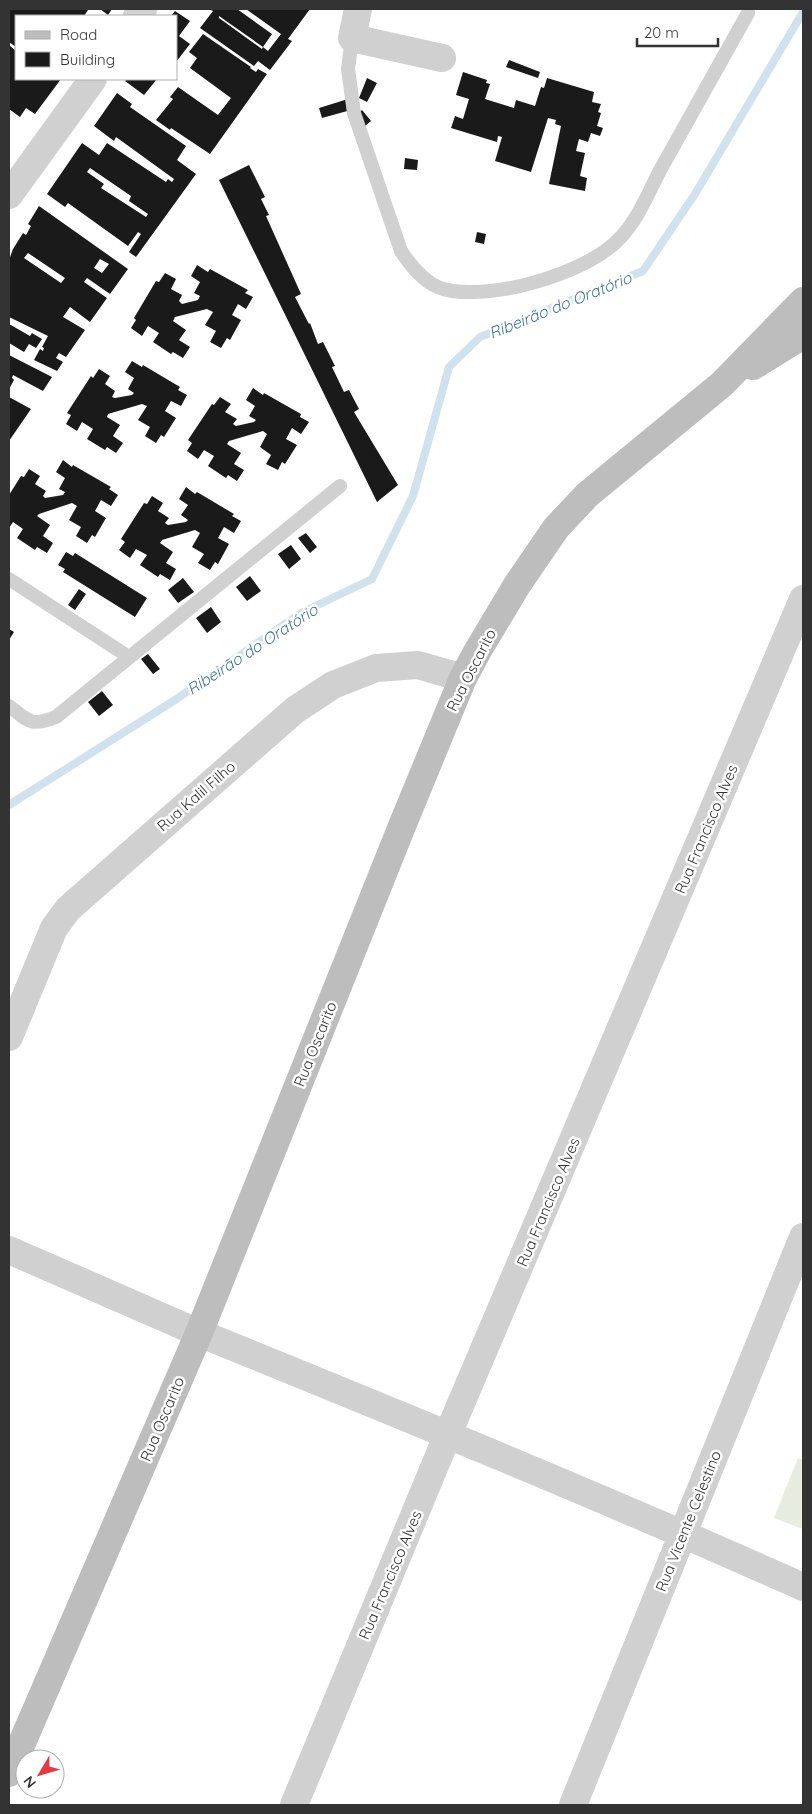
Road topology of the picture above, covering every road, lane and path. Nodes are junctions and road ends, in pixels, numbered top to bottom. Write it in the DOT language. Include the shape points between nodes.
graph roads {
  1 [pos="358,9"];
  2 [pos="748,13"];
  3 [pos="352,38"];
  4 [pos="442,58"];
  5 [pos="92,80"];
  6 [pos="9,195"];
  7 [pos="803,301"];
  8 [pos="803,335"];
  9 [pos="722,384"];
  10 [pos="340,486"];
  11 [pos="9,578"];
  12 [pos="803,599"];
  13 [pos="129,657"];
  14 [pos="464,678"];
  15 [pos="9,706"];
  16 [pos="9,1037"];
  17 [pos="803,1236"];
  18 [pos="9,1250"];
  19 [pos="198,1333"];
  20 [pos="448,1434"];
  21 [pos="683,1533"];
  22 [pos="803,1587"];
  23 [pos="9,1773"];
  24 [pos="294,1805"];
  25 [pos="573,1805"];
  1 -- 3 [label="street"];
  2 -- 3 [label="lane" via="636,219 620,238 582,265 507,289 468,293 437,288 423,279 401,251 354,113 348,69"];
  3 -- 4 [label="street"];
  5 -- 6 [label="street"];
  7 -- 9 [label="main road, Rua Oscarito"];
  8 -- 9 [label="main road, Rua Oscarito"];
  9 -- 14 [label="main road, Rua Oscarito" via="587,495 556,528 517,585"];
  10 -- 13 [label="lane"];
  11 -- 13 [label="lane"];
  12 -- 20 [label="street, Rua Francisco Alves"];
  13 -- 15 [label="lane" via="56,717 31,723"];
  14 -- 16 [label="street, Rua Kalil Filho" via="418,665 376,668 333,684 295,710 68,909 54,928"];
  14 -- 19 [label="main road, Rua Oscarito"];
  17 -- 21 [label="street, Rua Vicente Celestino"];
  18 -- 19 [label="street"];
  19 -- 20 [label="street"];
  19 -- 23 [label="main road, Rua Oscarito"];
  20 -- 21 [label="street"];
  20 -- 24 [label="street, Rua Francisco Alves"];
  21 -- 22 [label="street"];
  21 -- 25 [label="street, Rua Vicente Celestino"];
}
